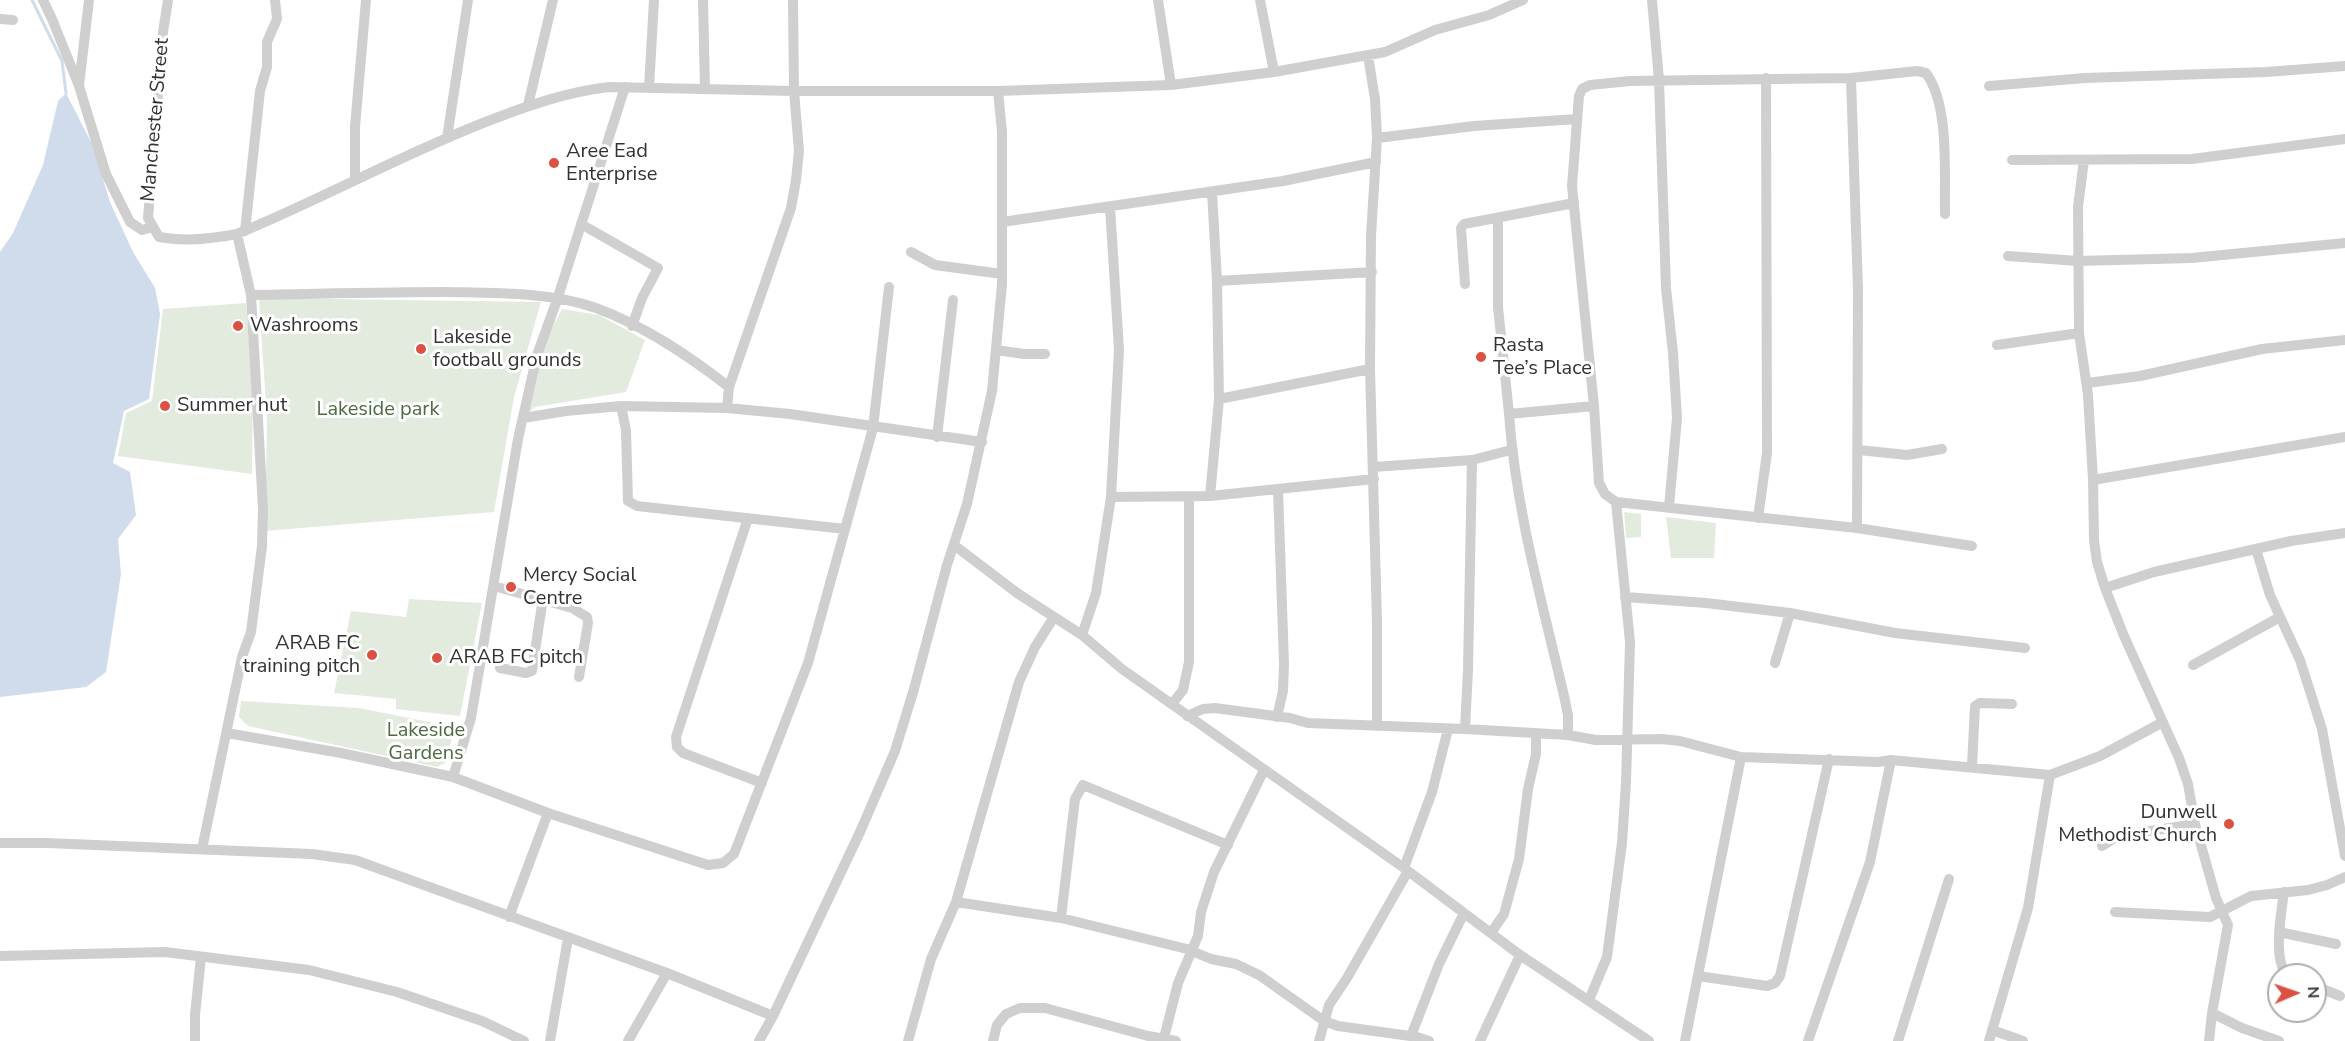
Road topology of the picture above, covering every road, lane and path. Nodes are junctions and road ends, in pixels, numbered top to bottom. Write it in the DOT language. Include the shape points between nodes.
graph roads {
  1 [pos="43,0"];
  2 [pos="89,0"];
  3 [pos="168,0"];
  4 [pos="275,0"];
  5 [pos="366,0"];
  6 [pos="468,0"];
  7 [pos="554,0"];
  8 [pos="654,0"];
  9 [pos="703,0"];
  10 [pos="793,0"];
  11 [pos="1158,0"];
  12 [pos="1260,0"];
  13 [pos="1523,0"];
  14 [pos="1652,0"];
  15 [pos="0,19"];
  16 [pos="13,20"];
  17 [pos="1368,56"];
  18 [pos="2345,66"];
  19 [pos="1274,72"];
  20 [pos="1766,78"];
  21 [pos="1851,78"];
  22 [pos="1659,80"];
  23 [pos="1171,84"];
  24 [pos="79,86"];
  25 [pos="1989,86"];
  26 [pos="625,87"];
  27 [pos="649,88"];
  28 [pos="705,89"];
  29 [pos="794,91"];
  30 [pos="998,91"];
  31 [pos="528,105"];
  32 [pos="1576,119"];
  33 [pos="447,138"];
  34 [pos="1377,138"];
  35 [pos="2345,139"];
  36 [pos="2012,160"];
  37 [pos="2084,160"];
  38 [pos="1376,162"];
  39 [pos="355,180"];
  40 [pos="1212,192"];
  41 [pos="1574,203"];
  42 [pos="1110,207"];
  43 [pos="1945,214"];
  44 [pos="1498,219"];
  45 [pos="1002,222"];
  46 [pos="581,224"];
  47 [pos="156,232"];
  48 [pos="241,232"];
  49 [pos="2345,243"];
  50 [pos="911,252"];
  51 [pos="2008,256"];
  52 [pos="2078,261"];
  53 [pos="1372,272"];
  54 [pos="1002,274"];
  55 [pos="1217,281"];
  56 [pos="1465,284"];
  57 [pos="889,287"];
  58 [pos="250,296"];
  59 [pos="557,300"];
  60 [pos="953,300"];
  61 [pos="632,326"];
  62 [pos="2079,333"];
  63 [pos="2345,340"];
  64 [pos="1997,345"];
  65 [pos="996,350"];
  66 [pos="1045,354"];
  67 [pos="1370,369"];
  68 [pos="2087,383"];
  69 [pos="729,387"];
  70 [pos="1219,399"];
  71 [pos="621,406"];
  72 [pos="1594,406"];
  73 [pos="727,408"];
  74 [pos="1509,414"];
  75 [pos="523,418"];
  76 [pos="873,428"];
  77 [pos="937,436"];
  78 [pos="2345,437"];
  79 [pos="982,442"];
  80 [pos="1942,449"];
  81 [pos="1511,450"];
  82 [pos="1859,450"];
  83 [pos="1472,459"];
  84 [pos="1374,467"];
  85 [pos="1374,479"];
  86 [pos="2093,480"];
  87 [pos="1278,489"];
  88 [pos="1210,496"];
  89 [pos="1111,497"];
  90 [pos="1189,497"];
  91 [pos="1616,502"];
  92 [pos="1669,507"];
  93 [pos="748,518"];
  94 [pos="1758,518"];
  95 [pos="1857,528"];
  96 [pos="845,530"];
  97 [pos="2345,533"];
  98 [pos="954,545"];
  99 [pos="1972,546"];
  100 [pos="2256,549"];
  101 [pos="494,586"];
  102 [pos="2105,588"];
  103 [pos="1625,597"];
  104 [pos="543,598"];
  105 [pos="1790,613"];
  106 [pos="1054,617"];
  107 [pos="2280,617"];
  108 [pos="1082,635"];
  109 [pos="2025,648"];
  110 [pos="1776,663"];
  111 [pos="2193,665"];
  112 [pos="500,668"];
  113 [pos="579,677"];
  114 [pos="1172,704"];
  115 [pos="2012,704"];
  116 [pos="1187,716"];
  117 [pos="1277,717"];
  118 [pos="2163,722"];
  119 [pos="1377,726"];
  120 [pos="1448,729"];
  121 [pos="1465,729"];
  122 [pos="227,733"];
  123 [pos="1536,735"];
  124 [pos="1568,735"];
  125 [pos="1626,738"];
  126 [pos="1741,757"];
  127 [pos="1829,759"];
  128 [pos="1891,760"];
  129 [pos="1972,766"];
  130 [pos="1264,770"];
  131 [pos="2050,775"];
  132 [pos="453,777"];
  133 [pos="762,783"];
  134 [pos="548,813"];
  135 [pos="2195,824"];
  136 [pos="0,843"];
  137 [pos="1228,845"];
  138 [pos="2102,846"];
  139 [pos="202,849"];
  140 [pos="2345,856"];
  141 [pos="1406,870"];
  142 [pos="2345,876"];
  143 [pos="1949,879"];
  144 [pos="2284,892"];
  145 [pos="956,902"];
  146 [pos="2222,911"];
  147 [pos="2115,912"];
  148 [pos="1464,913"];
  149 [pos="509,916"];
  150 [pos="1062,918"];
  151 [pos="2279,932"];
  152 [pos="1491,933"];
  153 [pos="568,938"];
  154 [pos="2336,944"];
  155 [pos="1192,952"];
  156 [pos="1520,955"];
  157 [pos="0,956"];
  158 [pos="201,957"];
  159 [pos="2282,963"];
  160 [pos="667,973"];
  161 [pos="1698,976"];
  162 [pos="2327,991"];
  163 [pos="2340,996"];
  164 [pos="1589,1000"];
  165 [pos="2212,1013"];
  166 [pos="773,1016"];
  167 [pos="1324,1021"];
  168 [pos="1990,1035"];
  169 [pos="1411,1036"];
  170 [pos="1164,1038"];
  171 [pos="195,1041"];
  172 [pos="524,1041"];
  173 [pos="550,1041"];
  174 [pos="628,1041"];
  175 [pos="759,1041"];
  176 [pos="908,1041"];
  177 [pos="993,1041"];
  178 [pos="1176,1041"];
  179 [pos="1319,1041"];
  180 [pos="1429,1041"];
  181 [pos="1480,1041"];
  182 [pos="1649,1041"];
  183 [pos="1685,1041"];
  184 [pos="1808,1041"];
  185 [pos="1898,1041"];
  186 [pos="2024,1041"];
  187 [pos="2209,1041"];
  188 [pos="2279,1041"];
  1 -- 24 [label="street"];
  2 -- 24 [label="street"];
  3 -- 47 [label="street, Manchester Street" via="148,218"];
  4 -- 48 [label="street" via="277,19 267,42 267,67 260,91"];
  5 -- 39 [label="street" via="355,127"];
  6 -- 33 [label="street"];
  7 -- 31 [label="street"];
  8 -- 27 [label="street"];
  9 -- 28 [label="street"];
  10 -- 29 [label="street"];
  11 -- 23 [label="street"];
  12 -- 19 [label="street"];
  13 -- 17 [label="street"];
  14 -- 22 [label="street"];
  15 -- 16 [label="street"];
  17 -- 19 [label="street"];
  17 -- 34 [label="street"];
  18 -- 25 [label="street"];
  19 -- 23 [label="street"];
  20 -- 21 [label="street"];
  20 -- 22 [label="street"];
  20 -- 94 [label="street" via="1767,453"];
  21 -- 43 [label="street" via="1917,71 1926,73 1931,80 1942,120"];
  21 -- 82 [label="street"];
  22 -- 32 [label="street" via="1590,85 1579,96"];
  22 -- 92 [label="street" via="1666,288 1677,418"];
  23 -- 30 [label="street"];
  24 -- 47 [label="street" via="116,198 129,222"];
  26 -- 27 [label="street"];
  26 -- 31 [label="street" via="581,91"];
  26 -- 46 [label="street"];
  27 -- 28 [label="street"];
  28 -- 29 [label="street"];
  29 -- 30 [label="street"];
  29 -- 69 [label="street" via="799,151 790,208"];
  30 -- 45 [label="street"];
  31 -- 33 [label="street"];
  32 -- 34 [label="street"];
  32 -- 41 [label="street"];
  33 -- 39 [label="street"];
  34 -- 38 [label="street"];
  35 -- 37 [label="street" via="2192,159"];
  36 -- 37 [label="street"];
  37 -- 52 [label="street" via="2078,207"];
  38 -- 40 [label="street"];
  38 -- 53 [label="street"];
  39 -- 48 [label="street"];
  40 -- 42 [label="street"];
  40 -- 55 [label="street"];
  41 -- 44 [label="street"];
  41 -- 72 [label="street"];
  42 -- 45 [label="street"];
  42 -- 89 [label="street" via="1119,350"];
  44 -- 56 [label="street" via="1464,224 1461,228"];
  44 -- 74 [label="street" via="1498,307"];
  45 -- 54 [label="street"];
  46 -- 59 [label="street"];
  46 -- 61 [label="street" via="658,268"];
  47 -- 48 [label="street" via="173,239 214,238"];
  48 -- 58 [label="street"];
  49 -- 52 [label="street" via="2200,258"];
  50 -- 54 [label="street" via="935,265"];
  51 -- 52 [label="street"];
  52 -- 62 [label="street"];
  53 -- 55 [label="street"];
  53 -- 67 [label="street"];
  54 -- 65 [label="street"];
  55 -- 70 [label="street"];
  57 -- 76 [label="street"];
  58 -- 59 [label="street" via="514,293"];
  58 -- 122 [label="street" via="262,546 250,632"];
  59 -- 61 [label="street" via="596,308"];
  59 -- 75 [label="street" via="537,355"];
  60 -- 77 [label="street"];
  61 -- 69 [label="street" via="687,355"];
  62 -- 64 [label="street"];
  62 -- 68 [label="street"];
  63 -- 68 [label="street" via="2262,350"];
  65 -- 66 [label="street"];
  65 -- 79 [label="street"];
  67 -- 70 [label="street"];
  67 -- 84 [label="street"];
  68 -- 86 [label="street"];
  69 -- 73 [label="street"];
  70 -- 88 [label="street"];
  71 -- 73 [label="street"];
  71 -- 75 [label="street"];
  71 -- 93 [label="street" via="626,430 628,501 637,506"];
  72 -- 74 [label="street"];
  72 -- 91 [label="street" via="1599,483"];
  73 -- 76 [label="street"];
  74 -- 81 [label="street"];
  75 -- 101 [label="street"];
  76 -- 77 [label="street"];
  76 -- 96 [label="street"];
  77 -- 79 [label="street"];
  78 -- 86 [label="street"];
  79 -- 98 [label="street"];
  80 -- 82 [label="street" via="1907,455"];
  81 -- 83 [label="street"];
  81 -- 124 [label="street" via="1525,535 1566,705"];
  82 -- 95 [label="street"];
  83 -- 84 [label="street"];
  83 -- 121 [label="street"];
  84 -- 85 [label="street"];
  85 -- 87 [label="street"];
  85 -- 119 [label="street"];
  86 -- 102 [label="street" via="2094,540"];
  87 -- 88 [label="street"];
  87 -- 117 [label="street" via="1284,664"];
  88 -- 90 [label="street"];
  89 -- 90 [label="street"];
  89 -- 108 [label="street" via="1096,593"];
  90 -- 114 [label="street" via="1190,662 1183,690"];
  91 -- 92 [label="street"];
  91 -- 103 [label="street"];
  92 -- 94 [label="street"];
  93 -- 96 [label="street"];
  93 -- 133 [label="street" via="676,737 677,747 683,753"];
  94 -- 95 [label="street"];
  95 -- 99 [label="street"];
  96 -- 133 [label="street" via="808,663"];
  97 -- 100 [label="street"];
  98 -- 106 [label="street"];
  98 -- 166 [label="street" via="895,752"];
  100 -- 102 [label="street" via="2154,572"];
  100 -- 107 [label="street"];
  101 -- 104 [label="street"];
  101 -- 132 [label="street" via="471,718"];
  102 -- 118 [label="street"];
  103 -- 105 [label="street"];
  103 -- 125 [label="street" via="1630,642"];
  104 -- 112 [label="street" via="532,671"];
  104 -- 113 [label="street" via="586,616"];
  105 -- 109 [label="street" via="1895,633"];
  105 -- 110 [label="street"];
  106 -- 108 [label="street"];
  106 -- 145 [label="street" via="1019,682"];
  107 -- 111 [label="street"];
  107 -- 140 [label="street" via="2300,660 2322,729"];
  108 -- 114 [label="street"];
  114 -- 116 [label="street"];
  115 -- 129 [label="street" via="1976,706"];
  116 -- 117 [label="street" via="1209,708"];
  116 -- 130 [label="street"];
  117 -- 119 [label="street" via="1308,723"];
  118 -- 131 [label="street" via="2100,756"];
  118 -- 135 [label="street" via="2188,784"];
  119 -- 120 [label="street"];
  120 -- 121 [label="street"];
  120 -- 141 [label="street"];
  121 -- 123 [label="street"];
  122 -- 132 [label="street"];
  122 -- 139 [label="street"];
  123 -- 124 [label="street"];
  123 -- 152 [label="street" via="1519,859 1504,914"];
  124 -- 125 [label="street" via="1596,740"];
  125 -- 126 [label="street" via="1680,741"];
  125 -- 164 [label="street" via="1622,843 1612,924 1607,957"];
  126 -- 127 [label="street"];
  126 -- 161 [label="street"];
  127 -- 128 [label="street"];
  127 -- 161 [label="street" via="1780,976 1767,986"];
  128 -- 129 [label="street"];
  128 -- 184 [label="street" via="1870,862"];
  129 -- 131 [label="street"];
  130 -- 137 [label="street"];
  130 -- 141 [label="street"];
  131 -- 168 [label="street" via="2028,908"];
  132 -- 134 [label="street"];
  133 -- 134 [label="street" via="734,854 723,863 708,865"];
  134 -- 149 [label="street"];
  135 -- 138 [label="street" via="2118,836"];
  135 -- 146 [label="street"];
  136 -- 139 [label="street"];
  137 -- 150 [label="street" via="1083,785 1075,799"];
  137 -- 155 [label="street" via="1214,872"];
  139 -- 149 [label="street" via="355,860"];
  141 -- 148 [label="street"];
  141 -- 167 [label="street" via="1329,1005"];
  142 -- 144 [label="street" via="2327,885"];
  143 -- 185 [label="street"];
  144 -- 146 [label="street" via="2251,896"];
  144 -- 151 [label="street"];
  145 -- 150 [label="street"];
  145 -- 176 [label="street" via="931,959"];
  146 -- 147 [label="street" via="2210,916"];
  146 -- 165 [label="street" via="2228,925"];
  148 -- 152 [label="street"];
  148 -- 169 [label="street"];
  149 -- 153 [label="street"];
  150 -- 155 [label="street"];
  151 -- 154 [label="street"];
  151 -- 159 [label="street"];
  152 -- 156 [label="street"];
  153 -- 160 [label="street"];
  153 -- 173 [label="street"];
  155 -- 167 [label="street" via="1259,975"];
  155 -- 170 [label="street" via="1178,984"];
  156 -- 164 [label="street"];
  156 -- 181 [label="street"];
  157 -- 158 [label="street" via="165,952"];
  158 -- 171 [label="street"];
  158 -- 172 [label="street" via="309,970 396,992 482,1021"];
  160 -- 166 [label="street"];
  160 -- 174 [label="street"];
  161 -- 183 [label="street"];
  162 -- 163 [label="street"];
  164 -- 182 [label="street"];
  165 -- 187 [label="street"];
  165 -- 188 [label="street"];
  166 -- 175 [label="street"];
  167 -- 169 [label="street"];
  167 -- 179 [label="street"];
  168 -- 186 [label="street"];
  169 -- 180 [label="street"];
  170 -- 177 [label="street" via="1045,1008 1020,1008 1006,1014 997,1025"];
  170 -- 178 [label="street"];
}
